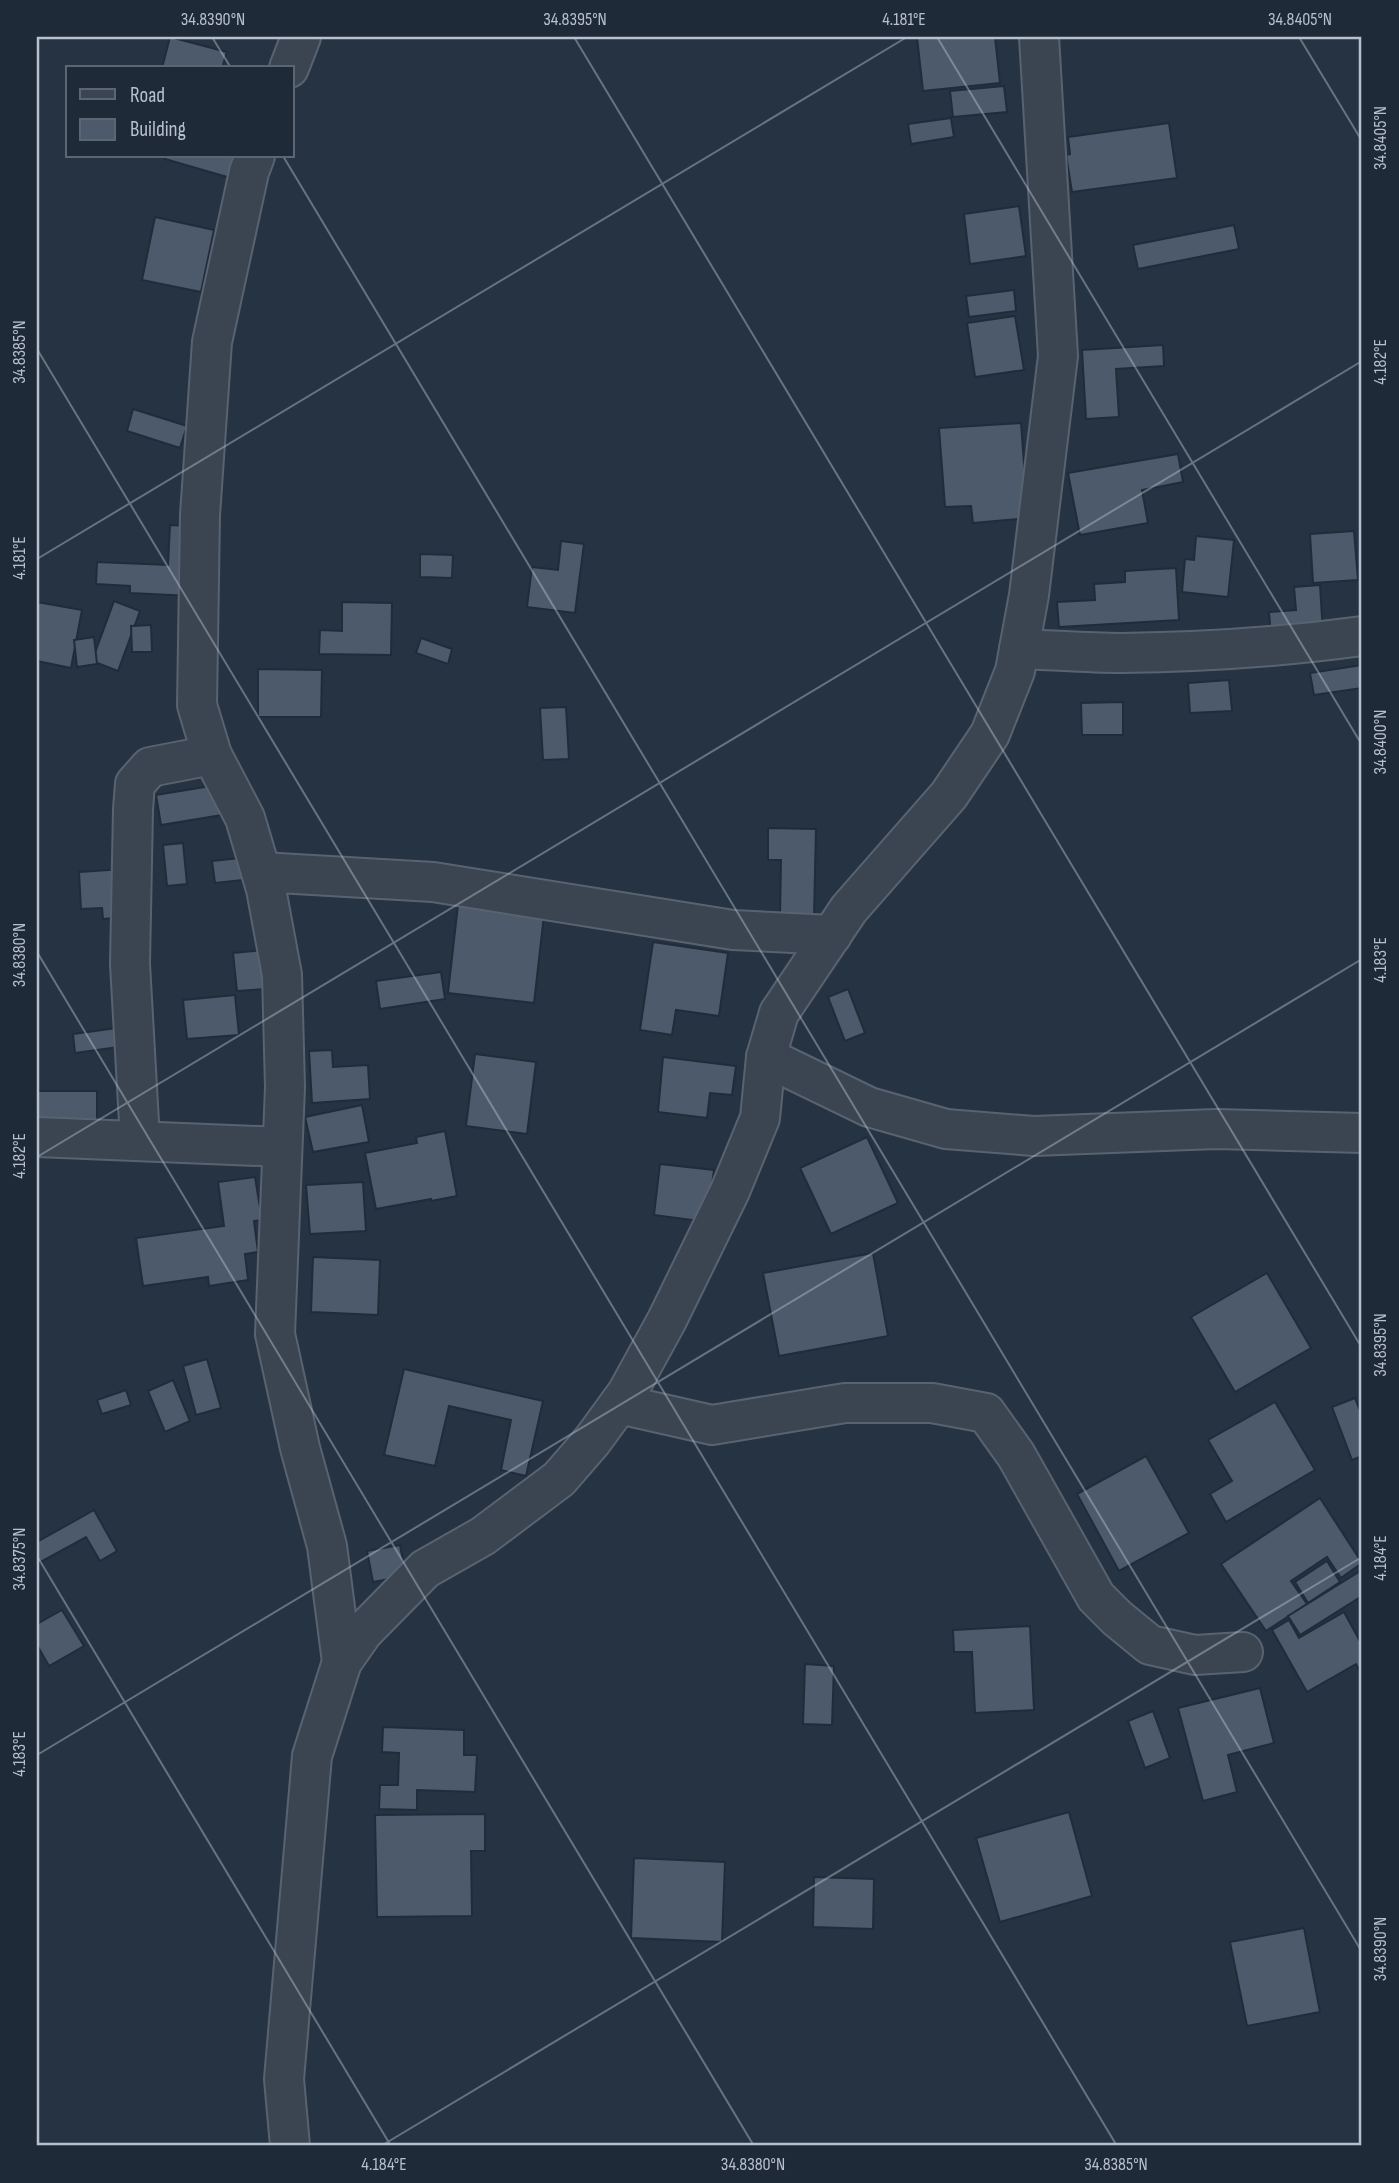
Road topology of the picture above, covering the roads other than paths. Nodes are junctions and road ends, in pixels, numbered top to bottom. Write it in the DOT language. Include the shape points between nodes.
graph roads {
  1 [pos="301,37"];
  2 [pos="1039,37"];
  3 [pos="290,66"];
  4 [pos="254,158"];
  5 [pos="1362,636"];
  6 [pos="1019,649"];
  7 [pos="212,755"];
  8 [pos="261,872"];
  9 [pos="832,935"];
  10 [pos="766,1057"];
  11 [pos="1362,1133"];
  12 [pos="37,1137"];
  13 [pos="139,1140"];
  14 [pos="282,1147"];
  15 [pos="619,1404"];
  16 [pos="1243,1652"];
  17 [pos="342,1662"];
  18 [pos="290,2146"];
  1 -- 3 [label="street"];
  2 -- 6 [label="street" via="1058,356"];
  4 -- 7 [label="street" via="211,356 200,514 197,705"];
  5 -- 6 [label="street" via="1216,650"];
  6 -- 9 [label="street" via="990,734 948,795"];
  7 -- 8 [label="street" via="245,818"];
  7 -- 13 [label="street" via="150,767 135,783 130,964"];
  8 -- 9 [label="street" via="433,882 733,930"];
  8 -- 14 [label="street" via="282,975"];
  9 -- 10 [label="street" via="779,1013"];
  10 -- 11 [label="street" via="869,1107 946,1129 1034,1136 1216,1129"];
  10 -- 15 [label="street" via="760,1118 730,1191 667,1320"];
  12 -- 13 [label="street"];
  13 -- 14 [label="street"];
  14 -- 17 [label="street" via="275,1334 327,1546"];
  15 -- 16 [label="street" via="712,1425 845,1403 932,1403 986,1413 1016,1455 1096,1597 1117,1618 1150,1645 1195,1655"];
  15 -- 17 [label="street" via="559,1479 483,1536 425,1569 363,1632"];
  17 -- 18 [label="street" via="312,1756 284,2079"];
}
